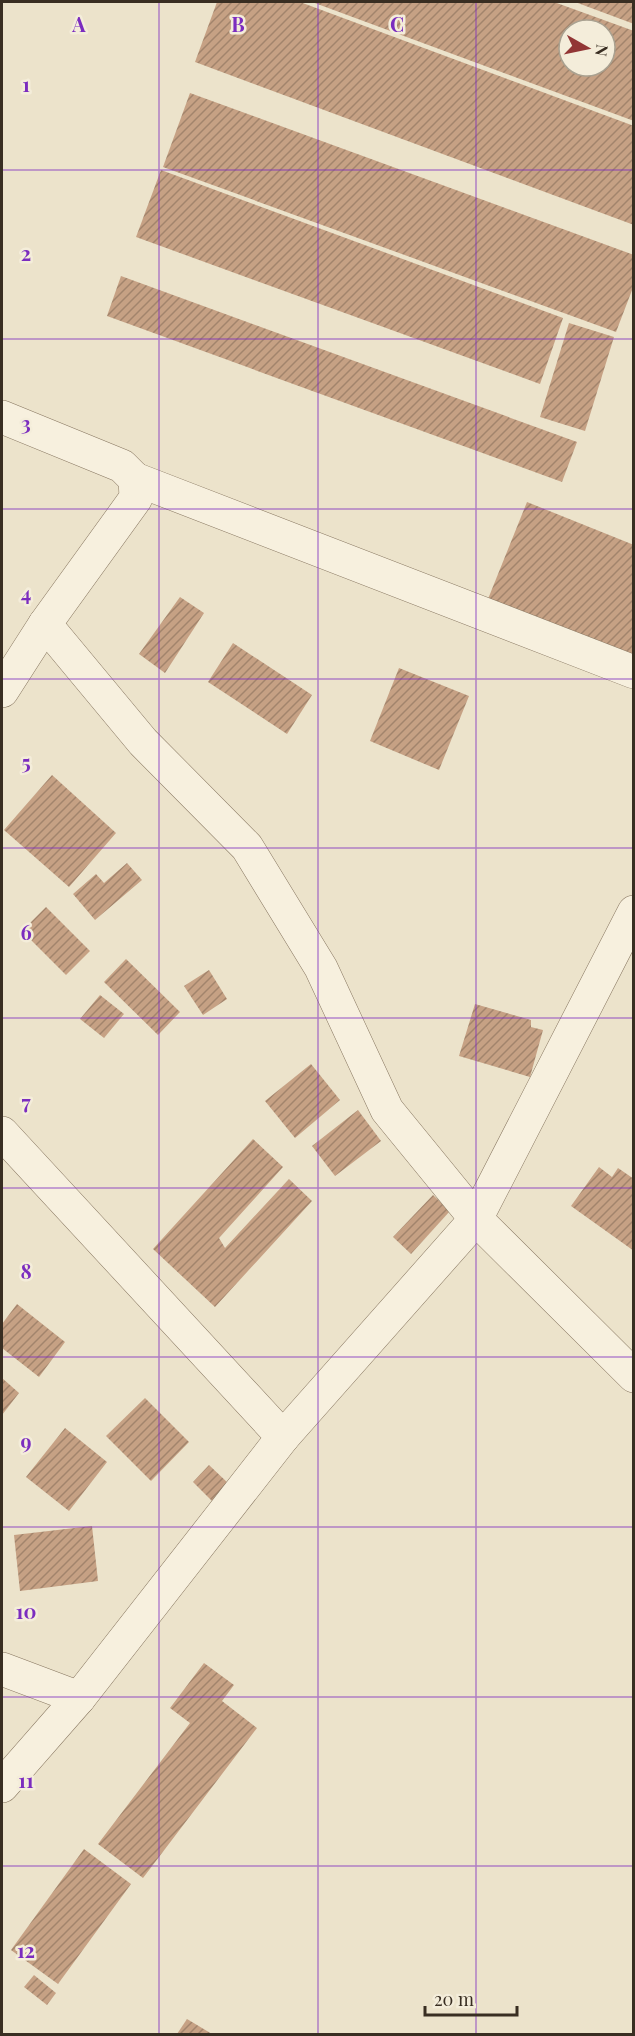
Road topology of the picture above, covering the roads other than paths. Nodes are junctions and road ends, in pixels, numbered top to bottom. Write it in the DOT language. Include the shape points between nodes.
graph roads {
  1 [pos="2,417"];
  2 [pos="135,479"];
  3 [pos="45,624"];
  4 [pos="633,672"];
  5 [pos="2,691"];
  6 [pos="633,912"];
  7 [pos="2,1133"];
  8 [pos="476,1219"];
  9 [pos="633,1376"];
  10 [pos="284,1437"];
  11 [pos="2,1669"];
  12 [pos="79,1698"];
  13 [pos="2,1786"];
  1 -- 2 [label="street" via="122,466"];
  2 -- 3 [label="street" via="136,498"];
  2 -- 4 [label="street"];
  3 -- 5 [label="street"];
  3 -- 8 [label="street" via="143,742 247,847 321,968 387,1110"];
  6 -- 8 [label="street"];
  7 -- 10 [label="street"];
  8 -- 9 [label="street"];
  8 -- 10 [label="street"];
  10 -- 12 [label="street"];
  11 -- 12 [label="street"];
  12 -- 13 [label="street"];
}
